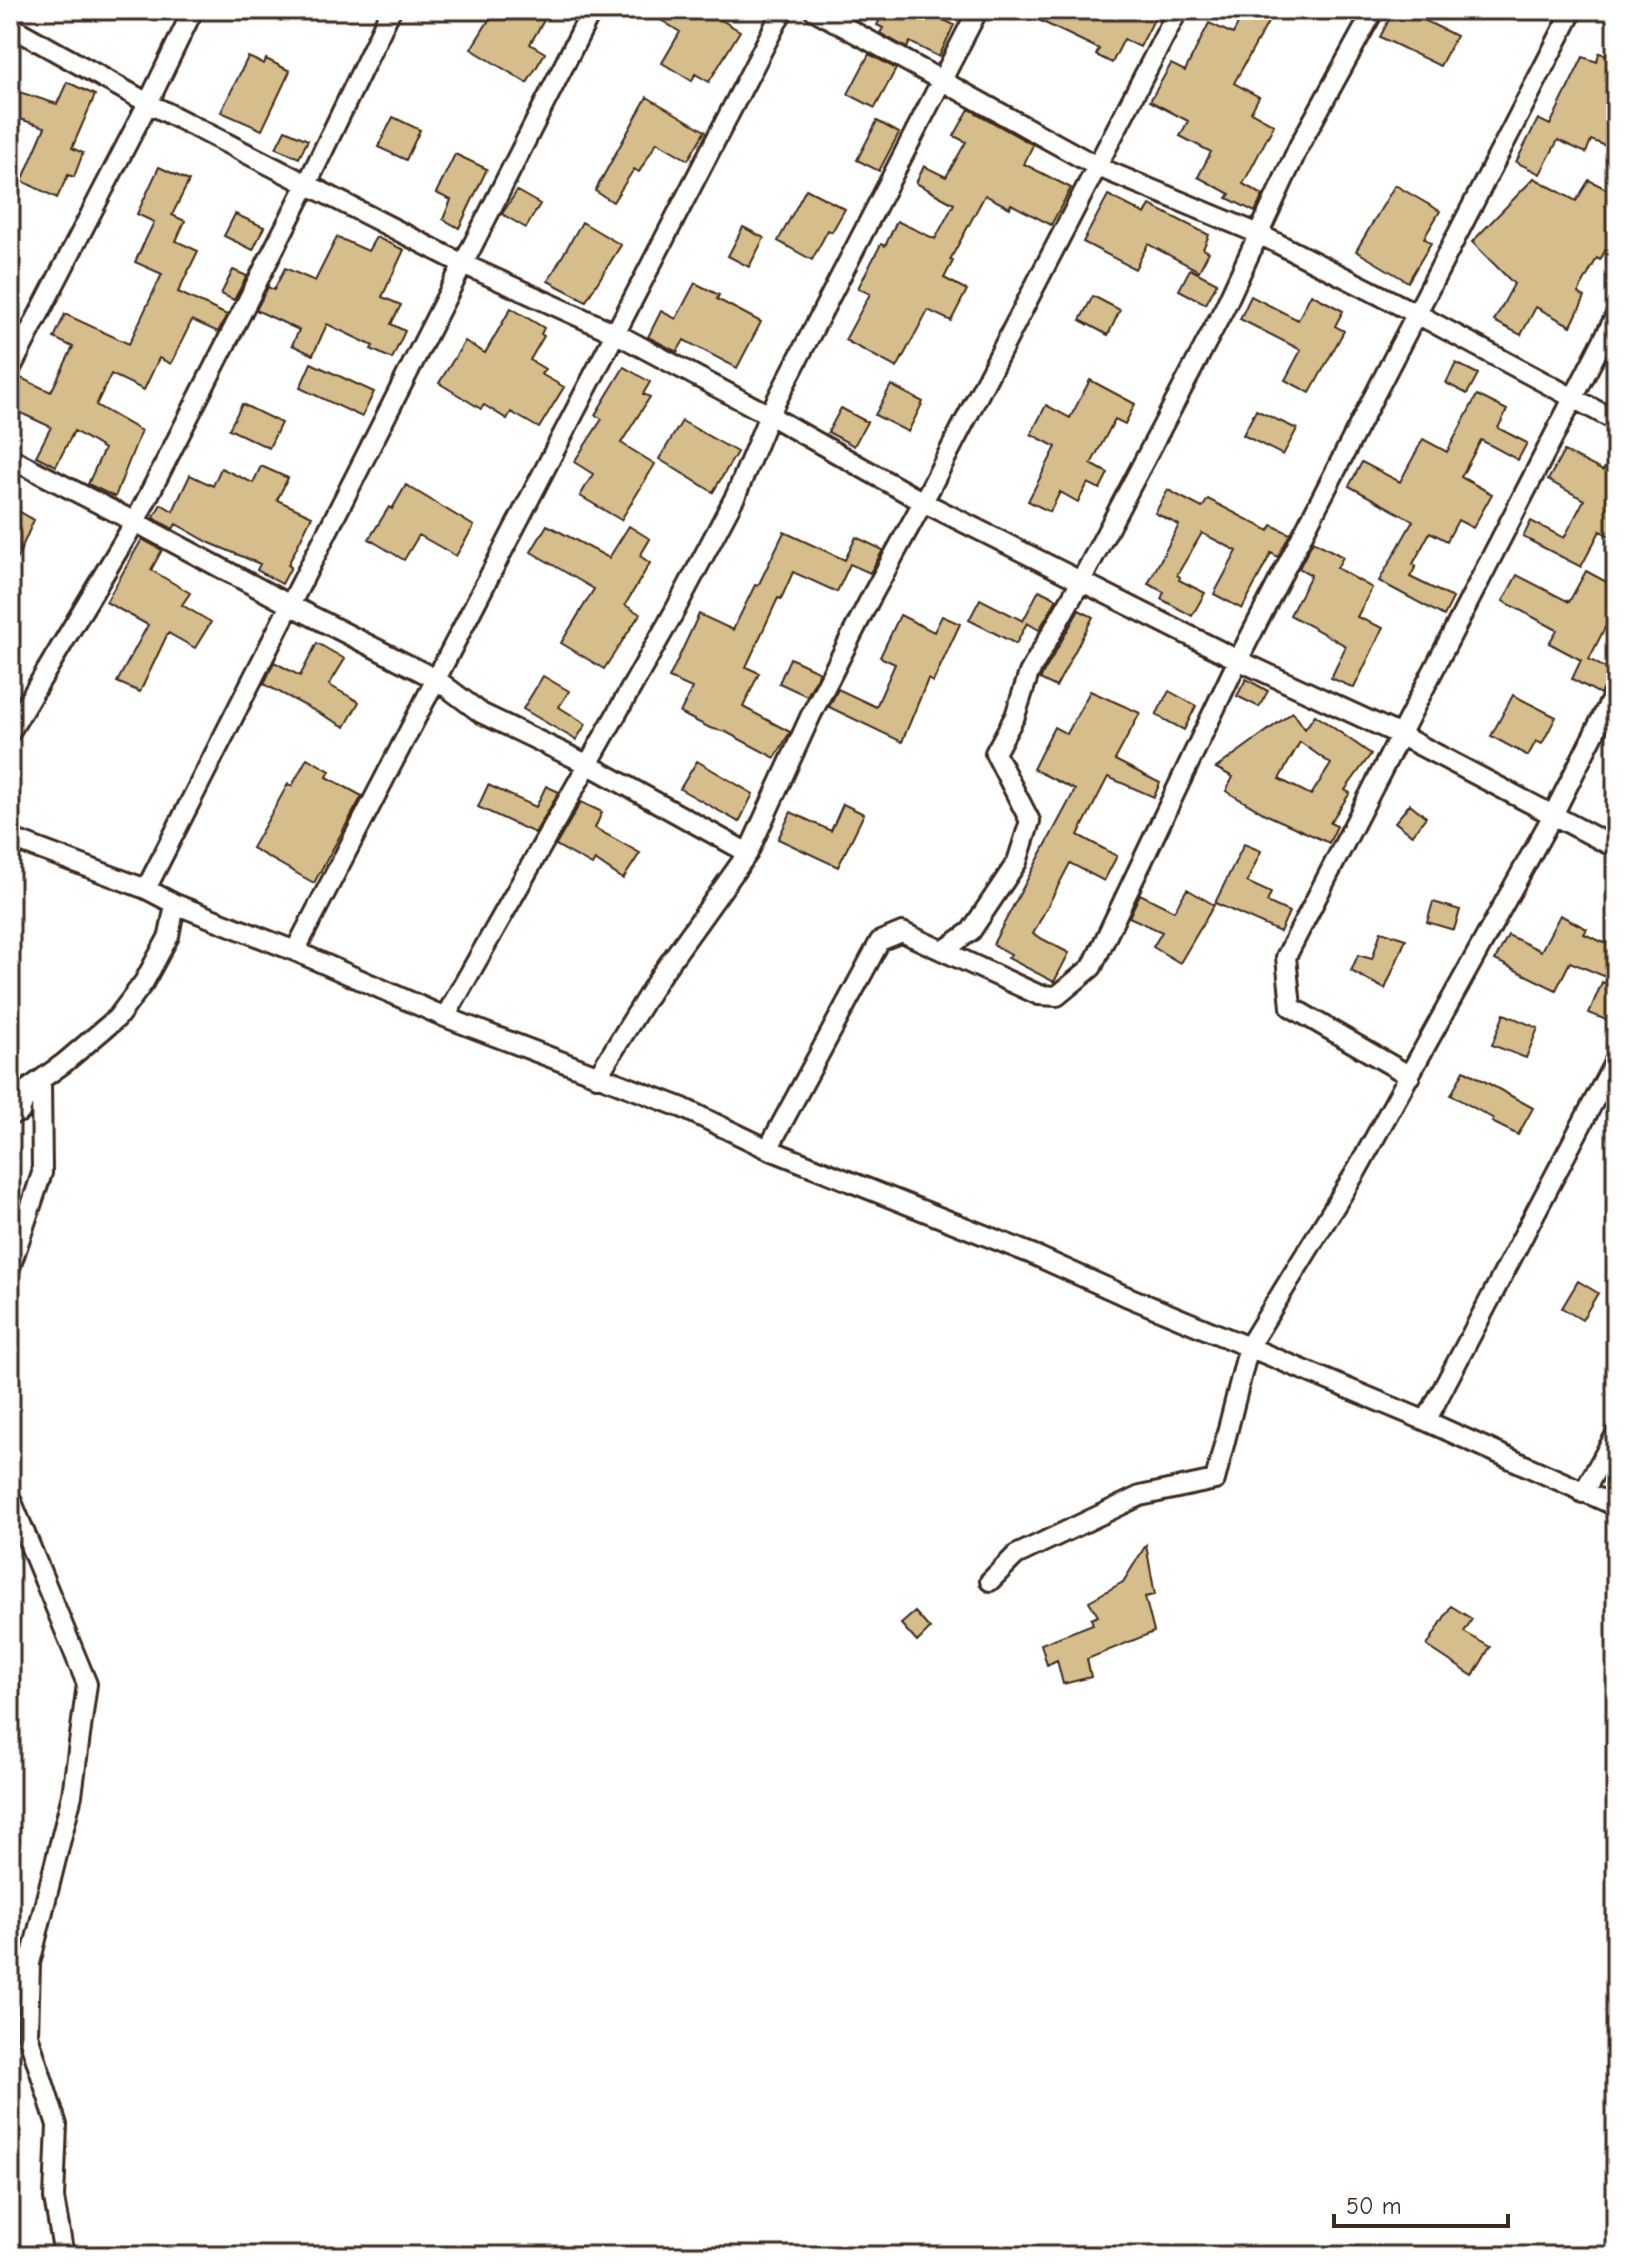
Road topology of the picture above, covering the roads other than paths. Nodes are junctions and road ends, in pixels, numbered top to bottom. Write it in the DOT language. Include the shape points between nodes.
graph roads {
  1 [pos="193,10"];
  2 [pos="391,10"];
  3 [pos="592,10"];
  4 [pos="783,10"];
  5 [pos="814,10"];
  6 [pos="978,10"];
  7 [pos="1178,10"];
  8 [pos="1374,10"];
  9 [pos="1573,10"];
  10 [pos="10,26"];
  11 [pos="941,82"];
  12 [pos="148,103"];
  13 [pos="1098,167"];
  14 [pos="307,184"];
  15 [pos="1259,234"];
  16 [pos="463,264"];
  17 [pos="1417,314"];
  18 [pos="1616,315"];
  19 [pos="615,333"];
  20 [pos="10,370"];
  21 [pos="1573,400"];
  22 [pos="769,415"];
  23 [pos="1616,421"];
  24 [pos="10,458"];
  25 [pos="923,502"];
  26 [pos="135,522"];
  27 [pos="1081,581"];
  28 [pos="290,605"];
  29 [pos="1238,660"];
  30 [pos="436,679"];
  31 [pos="1616,690"];
  32 [pos="10,732"];
  33 [pos="1398,734"];
  34 [pos="589,765"];
  35 [pos="1553,815"];
  36 [pos="10,838"];
  37 [pos="1616,848"];
  38 [pos="748,853"];
  39 [pos="146,889"];
  40 [pos="175,904"];
  41 [pos="295,951"];
  42 [pos="943,951"];
  43 [pos="445,1017"];
  44 [pos="1616,1059"];
  45 [pos="1410,1076"];
  46 [pos="597,1077"];
  47 [pos="41,1080"];
  48 [pos="15,1113"];
  49 [pos="10,1131"];
  50 [pos="768,1149"];
  51 [pos="10,1268"];
  52 [pos="1249,1346"];
  53 [pos="1426,1421"];
  54 [pos="1616,1434"];
  55 [pos="1583,1493"];
  56 [pos="10,1497"];
  57 [pos="1616,1506"];
  58 [pos="990,1581"];
  59 [pos="64,2256"];
  1 -- 12 [label="street"];
  2 -- 14 [label="street"];
  3 -- 16 [label="street"];
  4 -- 19 [label="street"];
  5 -- 11 [label="street"];
  6 -- 11 [label="street"];
  7 -- 13 [label="street"];
  8 -- 15 [label="street" via="1300,144"];
  9 -- 17 [label="street"];
  10 -- 12 [label="street"];
  11 -- 13 [label="street"];
  11 -- 22 [label="street"];
  12 -- 14 [label="street"];
  12 -- 20 [label="street"];
  13 -- 15 [label="street"];
  13 -- 25 [label="street"];
  14 -- 16 [label="street"];
  14 -- 26 [label="street"];
  15 -- 17 [label="street"];
  15 -- 27 [label="street"];
  16 -- 19 [label="street"];
  16 -- 28 [label="street"];
  17 -- 21 [label="street"];
  17 -- 29 [label="street"];
  18 -- 21 [label="street"];
  19 -- 22 [label="street"];
  19 -- 30 [label="street"];
  21 -- 23 [label="street"];
  21 -- 33 [label="street"];
  22 -- 25 [label="street"];
  22 -- 34 [label="street" via="736,495"];
  24 -- 26 [label="street"];
  25 -- 27 [label="street"];
  25 -- 38 [label="street" via="811,715"];
  26 -- 28 [label="street"];
  26 -- 32 [label="street"];
  27 -- 29 [label="street"];
  27 -- 42 [label="street" via="1029,673 995,753 1030,821 1017,862 971,931"];
  28 -- 30 [label="street"];
  28 -- 39 [label="street"];
  29 -- 33 [label="street"];
  29 -- 42 [label="street" via="1092,967 1057,996 1039,995"];
  30 -- 34 [label="street" via="481,713"];
  30 -- 41 [label="street"];
  31 -- 35 [label="street"];
  33 -- 35 [label="street"];
  33 -- 45 [label="street" via="1286,957 1291,1007"];
  34 -- 38 [label="street"];
  34 -- 43 [label="street"];
  35 -- 37 [label="street"];
  35 -- 45 [label="street"];
  36 -- 39 [label="street"];
  38 -- 46 [label="street" via="660,976"];
  39 -- 40 [label="street"];
  40 -- 41 [label="street"];
  40 -- 47 [label="street" via="169,936 117,1018"];
  41 -- 43 [label="street"];
  42 -- 50 [label="street" via="902,932 880,941"];
  43 -- 46 [label="street"];
  44 -- 53 [label="street"];
  45 -- 52 [label="street"];
  46 -- 50 [label="street" via="683,1108"];
  47 -- 48 [label="street" via="28,1089"];
  47 -- 51 [label="street" via="42,1173"];
  48 -- 49 [label="street"];
  50 -- 52 [label="street"];
  52 -- 53 [label="street"];
  52 -- 58 [label="street" via="1215,1480 1140,1496 1016,1555"];
  53 -- 55 [label="street"];
  54 -- 55 [label="street"];
  55 -- 57 [label="street"];
  56 -- 59 [label="street" via="87,1684 72,1795 30,1963 28,2035 57,2125 54,2198"];
}
